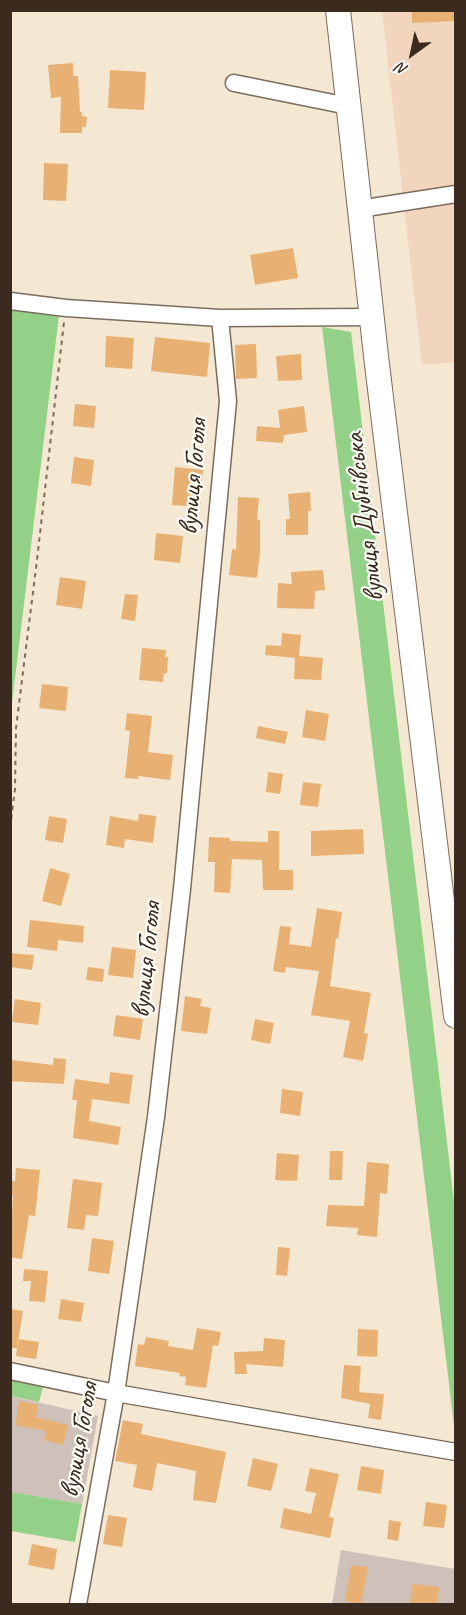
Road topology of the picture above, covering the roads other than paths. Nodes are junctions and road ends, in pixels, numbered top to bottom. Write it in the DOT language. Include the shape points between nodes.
graph roads {
  1 [pos="343,15"];
  2 [pos="234,83"];
  3 [pos="348,106"];
  4 [pos="456,194"];
  5 [pos="359,209"];
  6 [pos="10,301"];
  7 [pos="371,317"];
  8 [pos="220,318"];
  9 [pos="452,959"];
  10 [pos="456,1016"];
  11 [pos="10,1371"];
  12 [pos="116,1392"];
  13 [pos="456,1452"];
  14 [pos="78,1605"];
  1 -- 3 [label="highway, вулиця Дубнівська"];
  2 -- 3 [label="street"];
  3 -- 5 [label="highway, вулиця Дубнівська"];
  4 -- 5 [label="street"];
  5 -- 7 [label="highway, вулиця Дубнівська"];
  6 -- 8 [label="street"];
  7 -- 8 [label="street"];
  7 -- 9 [label="highway, вулиця Дубнівська"];
  8 -- 12 [label="street, вулиця Гоголя" via="228,401 182,889 156,1117"];
  9 -- 10 [label="highway, вулиця Дубнівська"];
  11 -- 12 [label="street"];
  12 -- 13 [label="street"];
  12 -- 14 [label="street, вулиця Гоголя"];
}
